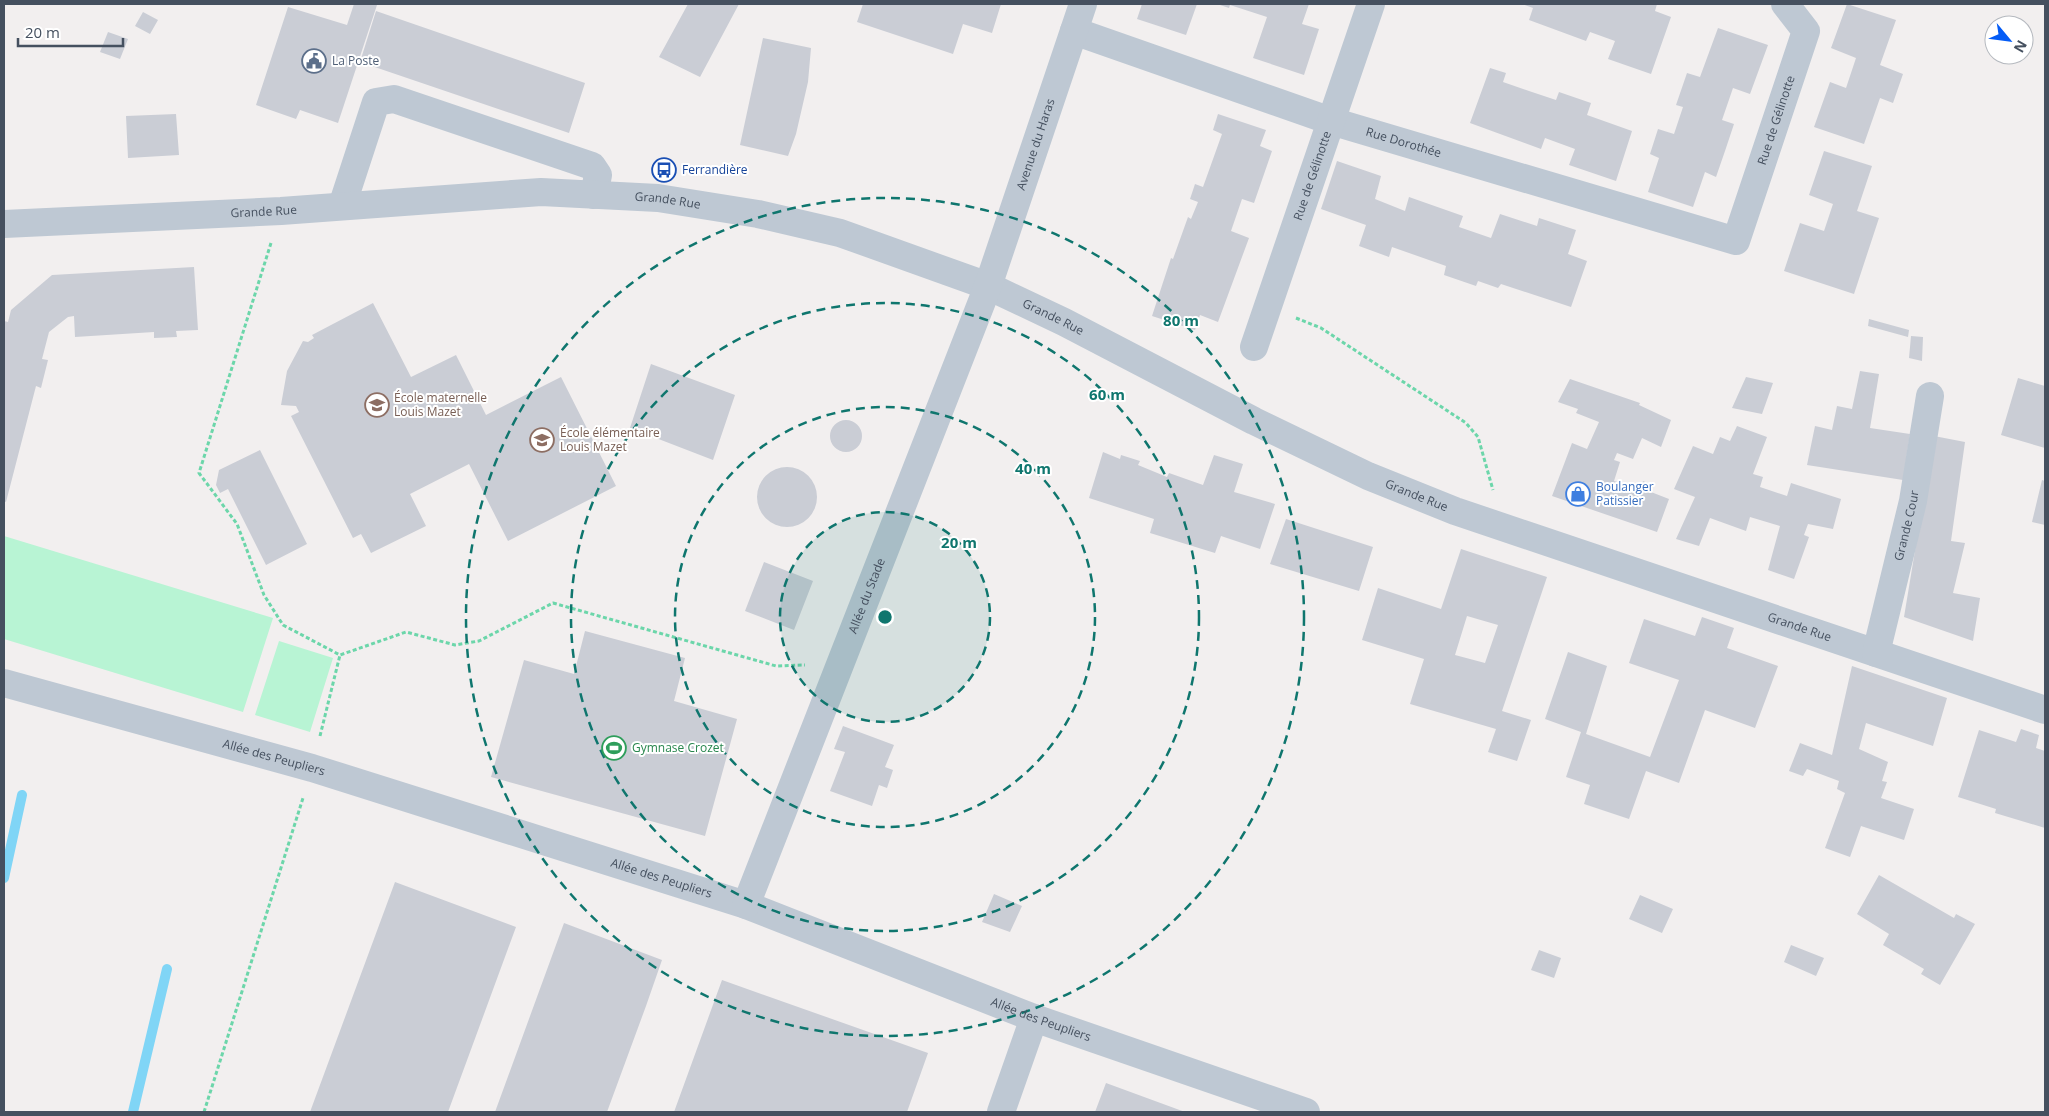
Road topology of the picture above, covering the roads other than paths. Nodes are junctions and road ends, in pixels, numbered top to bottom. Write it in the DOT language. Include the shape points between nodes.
graph roads {
  1 [pos="1083,4"];
  2 [pos="1371,4"];
  3 [pos="1785,4"];
  4 [pos="1074,31"];
  5 [pos="1331,121"];
  6 [pos="594,195"];
  7 [pos="342,206"];
  8 [pos="4,224"];
  9 [pos="1736,240"];
  10 [pos="988,286"];
  11 [pos="1254,347"];
  12 [pos="1930,396"];
  13 [pos="1876,653"];
  14 [pos="4,683"];
  15 [pos="2045,710"];
  16 [pos="746,905"];
  17 [pos="1034,1018"];
  18 [pos="1001,1112"];
  19 [pos="1306,1112"];
  1 -- 4 [label="street, Avenue du Haras"];
  2 -- 5 [label="street, Rue de Gélinotte"];
  3 -- 9 [label="street, Rue de Gélinotte" via="1806,31"];
  4 -- 5 [label="street, Rue Dorothée"];
  4 -- 10 [label="street, Avenue du Haras"];
  5 -- 9 [label="street, Rue Dorothée"];
  5 -- 11 [label="street, Rue de Gélinotte"];
  6 -- 7 [label="street, Grande Rue" via="542,192"];
  6 -- 7 [label="street" via="598,175 592,166 394,99 376,102"];
  6 -- 10 [label="street, Grande Rue" via="658,198 786,220 840,233"];
  7 -- 8 [label="street, Grande Rue"];
  10 -- 13 [label="street, Grande Rue" via="1368,476 1496,526"];
  10 -- 16 [label="street, Allée du Stade"];
  12 -- 13 [label="street, Grande Cour" via="1913,501"];
  13 -- 15 [label="street, Grande Rue"];
  14 -- 16 [label="street, Allée des Peupliers" via="312,768"];
  16 -- 17 [label="street, Allée des Peupliers"];
  17 -- 18 [label="street"];
  17 -- 19 [label="street, Allée des Peupliers"];
}
